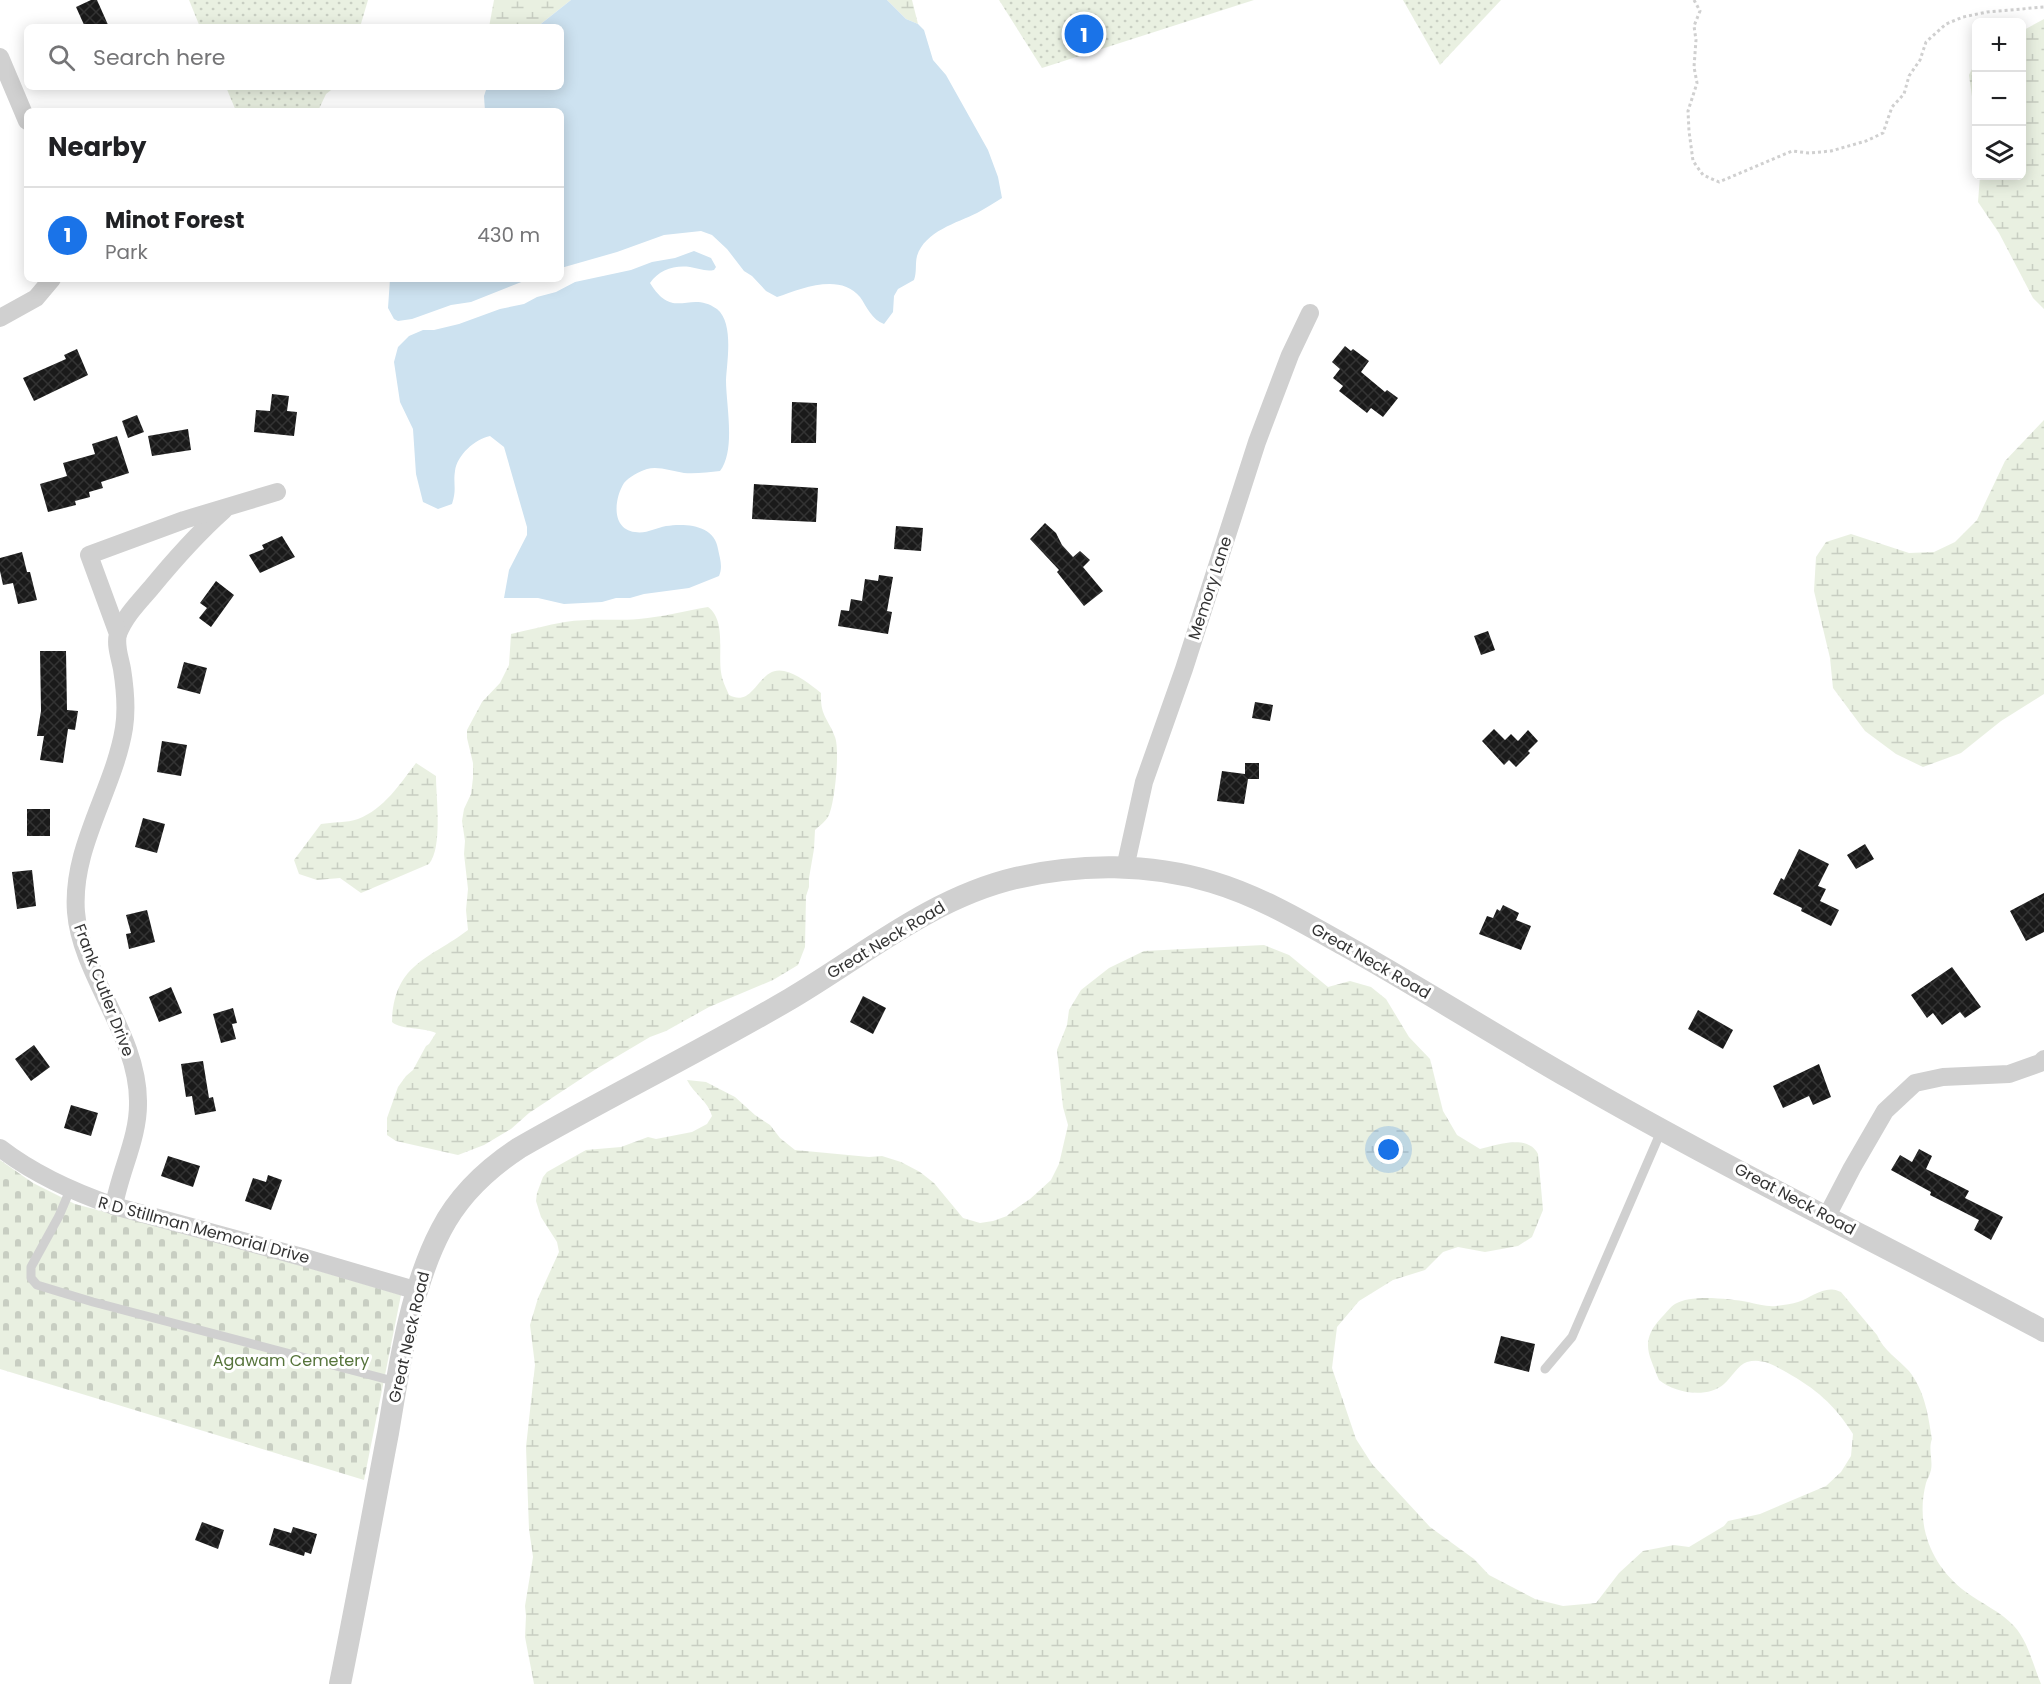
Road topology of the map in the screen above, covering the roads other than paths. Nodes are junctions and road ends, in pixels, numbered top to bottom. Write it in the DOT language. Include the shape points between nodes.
graph roads {
  1 [pos="0,57"];
  2 [pos="24,114"];
  3 [pos="49,282"];
  4 [pos="1310,313"];
  5 [pos="0,318"];
  6 [pos="277,492"];
  7 [pos="228,507"];
  8 [pos="118,634"];
  9 [pos="1125,868"];
  10 [pos="2044,1059"];
  11 [pos="1662,1129"];
  12 [pos="0,1148"];
  13 [pos="70,1190"];
  14 [pos="114,1206"];
  15 [pos="1827,1216"];
  16 [pos="418,1291"];
  17 [pos="2044,1331"];
  18 [pos="1545,1369"];
  19 [pos="397,1382"];
  20 [pos="340,1684"];
  1 -- 2 [label="street"];
  3 -- 5 [label="street" via="36,298"];
  4 -- 9 [label="street, Memory Lane" via="1257,442 1144,782"];
  6 -- 7 [label="street"];
  7 -- 8 [label="street" via="177,556 131,610"];
  7 -- 8 [label="street, Frank Cutler Drive" via="89,555"];
  8 -- 14 [label="street, Frank Cutler Drive" via="124,727 83,852 76,903 81,938 123,1036 137,1088 138,1112"];
  9 -- 11 [label="street, Great Neck Road" via="1198,878 1256,898"];
  9 -- 16 [label="street, Great Neck Road" via="1082,868 1020,877 948,902 758,1018 519,1148 464,1195 451,1212 435,1241"];
  10 -- 15 [label="street" via="2009,1074 1943,1077 1915,1083 1885,1111"];
  11 -- 15 [label="street, Great Neck Road"];
  11 -- 18 [label="lane" via="1572,1337"];
  12 -- 13 [label="street, R D Stillman Memorial Drive" via="29,1169"];
  13 -- 14 [label="street, R D Stillman Memorial Drive"];
  13 -- 19 [label="lane" via="31,1266 31,1278 37,1285"];
  14 -- 16 [label="street, R D Stillman Memorial Drive"];
  15 -- 17 [label="street, Great Neck Road"];
  16 -- 19 [label="street, Great Neck Road"];
  19 -- 20 [label="street, Great Neck Road"];
}
